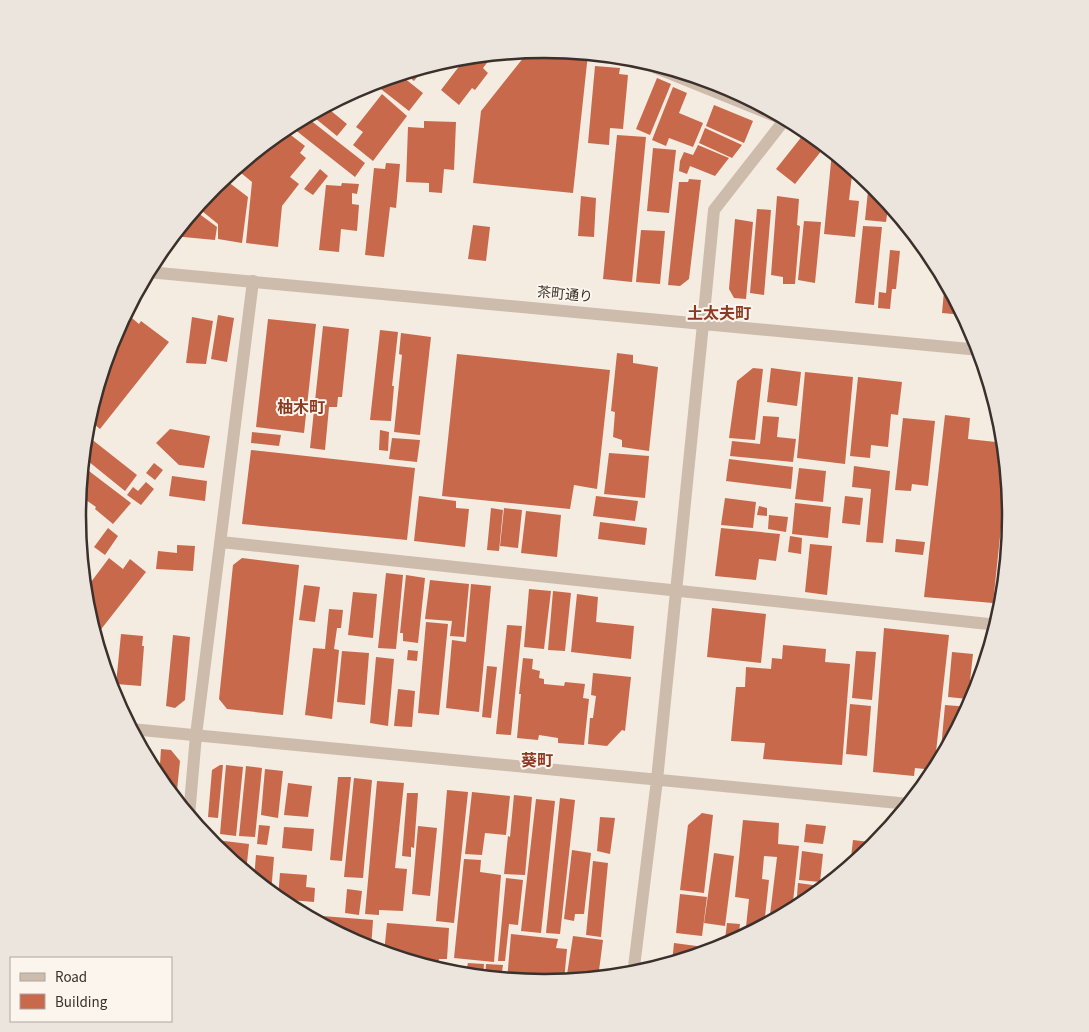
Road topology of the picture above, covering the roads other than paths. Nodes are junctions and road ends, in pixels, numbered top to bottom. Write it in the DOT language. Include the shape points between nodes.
graph roads {
  1 [pos="695,83"];
  2 [pos="731,97"];
  3 [pos="782,124"];
  4 [pos="156,273"];
  5 [pos="253,281"];
  6 [pos="704,324"];
  7 [pos="971,349"];
  8 [pos="221,542"];
  9 [pos="676,589"];
  10 [pos="990,623"];
  11 [pos="139,730"];
  12 [pos="196,735"];
  13 [pos="657,780"];
  14 [pos="901,803"];
  15 [pos="191,807"];
  16 [pos="634,966"];
  1 -- 2 [label="street"];
  3 -- 6 [label="street" via="714,210"];
  4 -- 5 [label="street, 茶町通り"];
  5 -- 6 [label="street, 茶町通り"];
  5 -- 8 [label="street"];
  6 -- 7 [label="street, 茶町通り"];
  6 -- 9 [label="street"];
  8 -- 9 [label="street"];
  8 -- 12 [label="street"];
  9 -- 10 [label="street"];
  9 -- 13 [label="street"];
  11 -- 12 [label="street"];
  12 -- 13 [label="street"];
  12 -- 15 [label="street"];
  13 -- 14 [label="street"];
  13 -- 16 [label="street"];
}
